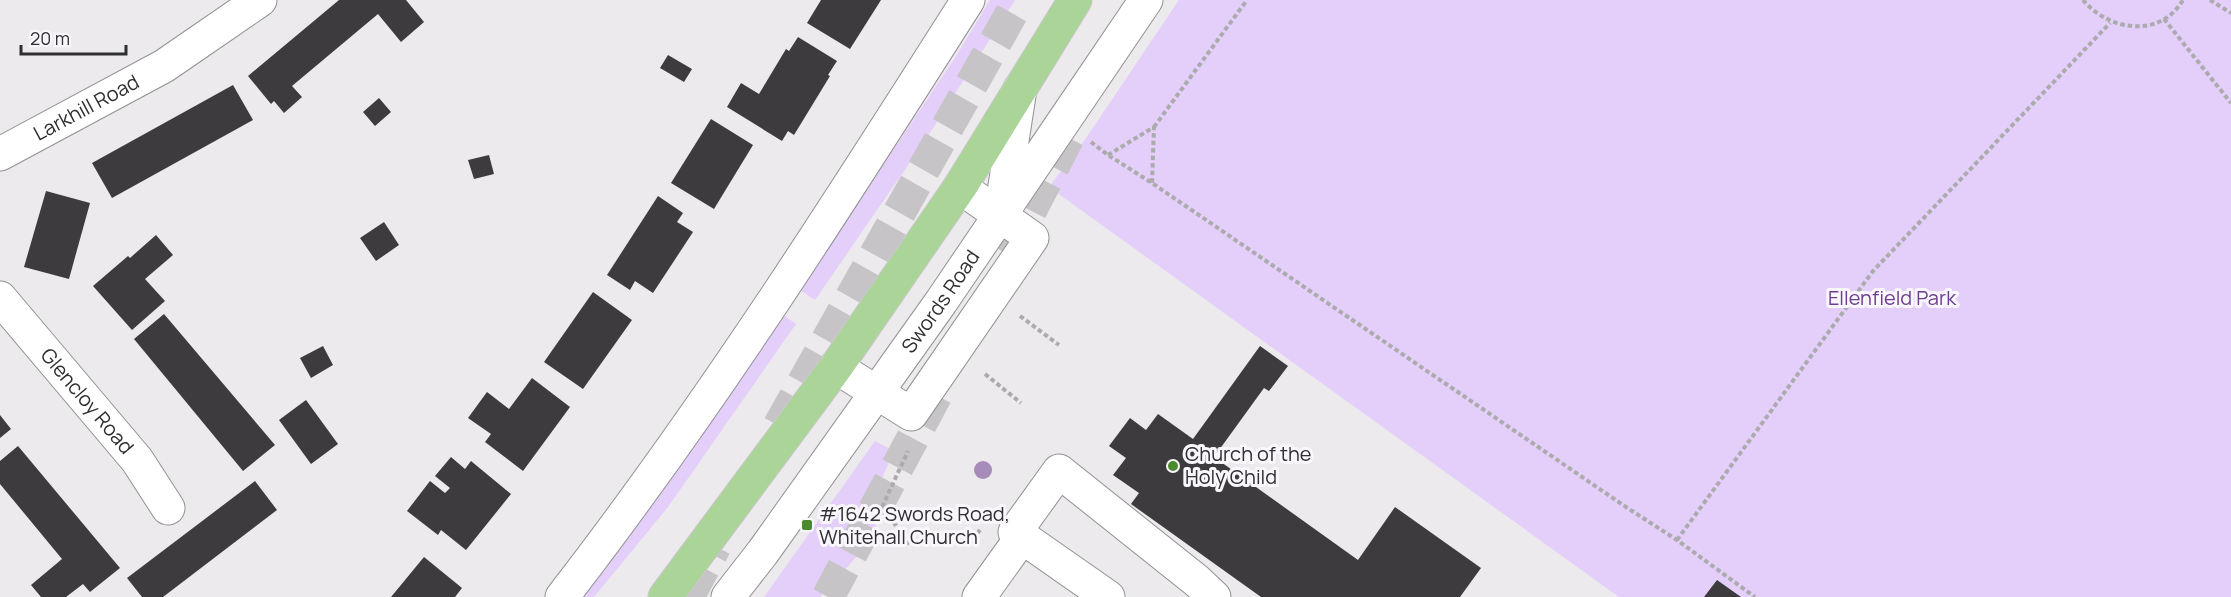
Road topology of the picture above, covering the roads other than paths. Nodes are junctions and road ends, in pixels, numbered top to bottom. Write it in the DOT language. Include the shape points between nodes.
graph roads {
  1 [pos="260,0"];
  2 [pos="968,0"];
  3 [pos="1075,0"];
  4 [pos="1146,0"];
  5 [pos="1020,88"];
  6 [pos="0,154"];
  7 [pos="960,187"];
  8 [pos="1000,216"];
  9 [pos="0,298"];
  10 [pos="836,367"];
  11 [pos="876,392"];
  12 [pos="168,508"];
  13 [pos="1022,537"];
  14 [pos="562,597"];
  15 [pos="665,597"];
  16 [pos="728,597"];
  17 [pos="979,597"];
  18 [pos="1108,597"];
  19 [pos="1214,597"];
  1 -- 6 [label="street, Larkhill Road" via="164,66"];
  2 -- 14 [label="street" via="729,369"];
  3 -- 5 [label="main road"];
  4 -- 8 [label="street"];
  5 -- 7 [label="main road"];
  5 -- 8 [label="street"];
  7 -- 8 [label="street"];
  7 -- 10 [label="main road"];
  8 -- 11 [label="street" via="1032,238 912,414"];
  9 -- 12 [label="street, Glencloy Road" via="136,460"];
  10 -- 11 [label="street"];
  10 -- 15 [label="main road"];
  11 -- 16 [label="street"];
  13 -- 17 [label="street"];
  13 -- 18 [label="street"];
  13 -- 19 [label="street" via="1015,532 1059,471"];
}
